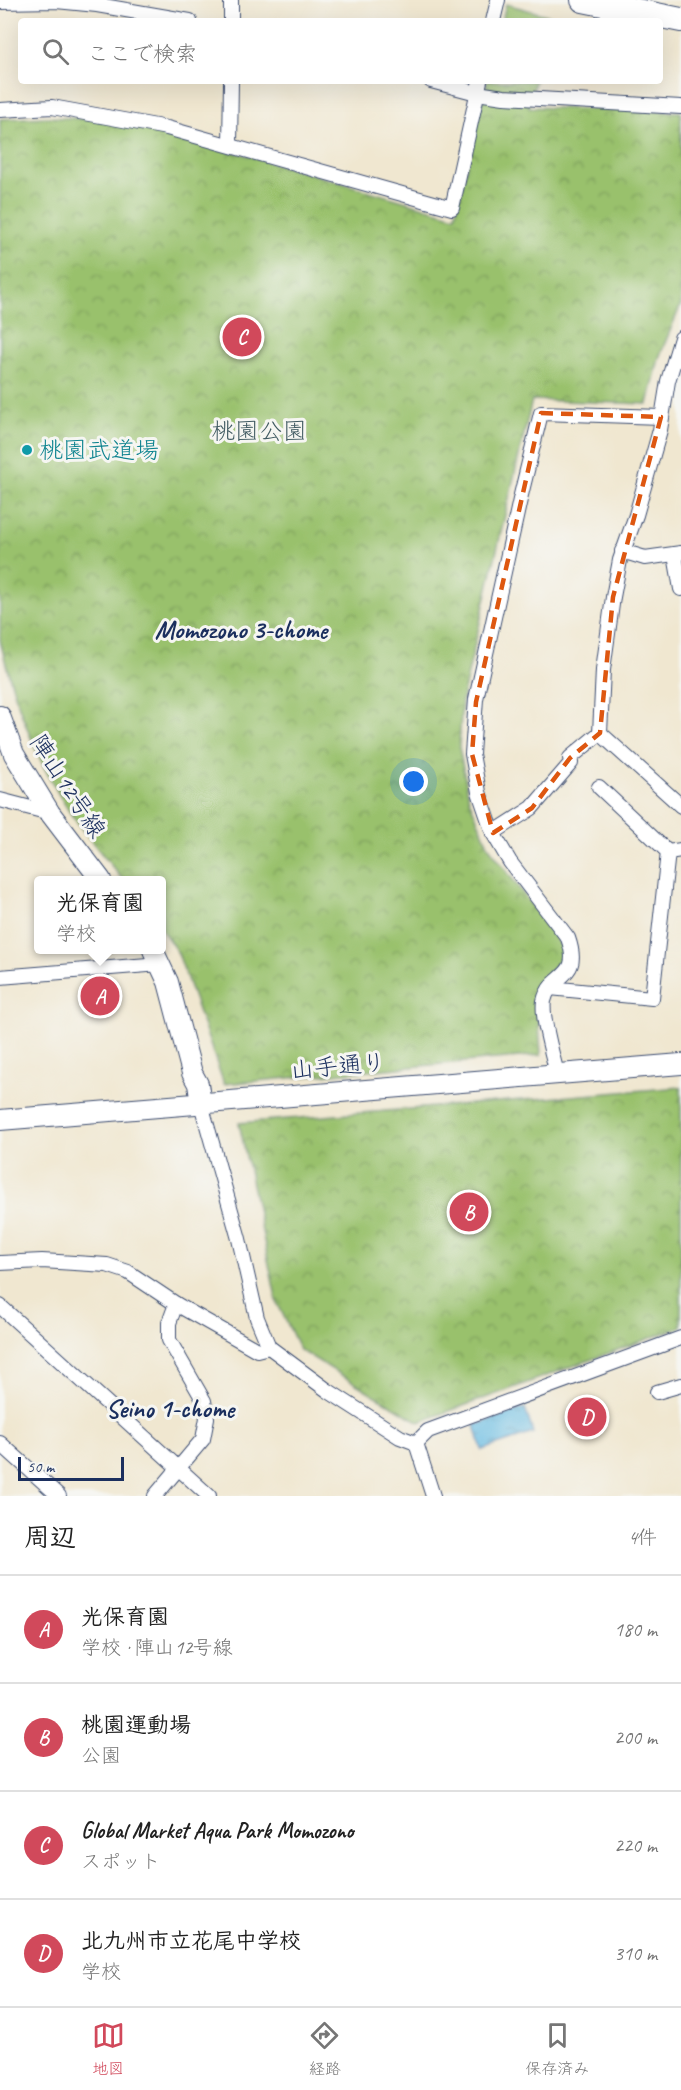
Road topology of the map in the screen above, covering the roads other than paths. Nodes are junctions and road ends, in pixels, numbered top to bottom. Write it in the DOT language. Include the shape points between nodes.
graph roads {
  1 [pos="231,0"];
  2 [pos="498,0"];
  3 [pos="583,0"];
  4 [pos="0,2"];
  5 [pos="173,18"];
  6 [pos="231,18"];
  7 [pos="494,18"];
  8 [pos="681,20"];
  9 [pos="231,84"];
  10 [pos="454,84"];
  11 [pos="478,87"];
  12 [pos="681,107"];
  13 [pos="0,110"];
  14 [pos="230,145"];
  15 [pos="681,338"];
  16 [pos="661,417"];
  17 [pos="622,551"];
  18 [pos="678,554"];
  19 [pos="681,589"];
  20 [pos="0,716"];
  21 [pos="600,733"];
  22 [pos="599,787"];
  23 [pos="0,800"];
  24 [pos="681,806"];
  25 [pos="50,813"];
  26 [pos="493,833"];
  27 [pos="674,851"];
  28 [pos="98,876"];
  29 [pos="156,957"];
  30 [pos="0,977"];
  31 [pos="550,988"];
  32 [pos="681,1064"];
  33 [pos="557,1074"];
  34 [pos="201,1104"];
  35 [pos="0,1120"];
  36 [pos="0,1263"];
  37 [pos="176,1304"];
  38 [pos="0,1306"];
  39 [pos="681,1338"];
  40 [pos="268,1347"];
  41 [pos="681,1385"];
  42 [pos="657,1392"];
  43 [pos="0,1443"];
  44 [pos="416,1443"];
  45 [pos="179,1469"];
  46 [pos="59,1496"];
  47 [pos="155,1496"];
  48 [pos="209,1496"];
  49 [pos="433,1496"];
  1 -- 6 [label="street"];
  2 -- 7 [label="street"];
  3 -- 8 [label="highway"];
  4 -- 5 [label="street" via="56,1"];
  9 -- 14 [label="street"];
  10 -- 11 [label="street"];
  11 -- 12 [label="street" via="504,97"];
  11 -- 14 [label="street" via="452,208"];
  13 -- 14 [label="street" via="52,106 167,128"];
  15 -- 16 [label="street"];
  16 -- 17 [label="street" via="636,515"];
  16 -- 26 [label="street" via="541,413 476,702 472,754 478,792"];
  17 -- 18 [label="street" via="645,558"];
  17 -- 21 [label="street" via="603,670"];
  18 -- 19 [label="street"];
  20 -- 25 [label="street, 陣山12号線" via="14,754"];
  21 -- 24 [label="street"];
  21 -- 26 [label="street" via="570,758 571,764 532,808"];
  22 -- 27 [label="street"];
  23 -- 25 [label="street"];
  25 -- 28 [label="street, 陣山12号線"];
  26 -- 31 [label="street" via="510,862 568,938 572,966"];
  27 -- 31 [label="street" via="652,998"];
  29 -- 30 [label="street"];
  29 -- 34 [label="street" via="168,982"];
  31 -- 33 [label="street" via="544,1002 545,1019"];
  32 -- 33 [label="street, 山手通り"];
  33 -- 34 [label="street, 山手通り"];
  34 -- 35 [label="street, 山手通り"];
  34 -- 40 [label="street"];
  36 -- 37 [label="street" via="107,1265 128,1272"];
  37 -- 40 [label="street" via="257,1350"];
  37 -- 45 [label="street" via="169,1323 169,1340 204,1401 207,1418 203,1439"];
  38 -- 45 [label="street"];
  39 -- 44 [label="street" via="428,1431"];
  40 -- 44 [label="street" via="399,1437"];
  41 -- 42 [label="street"];
  43 -- 46 [label="street"];
  44 -- 49 [label="street"];
  45 -- 47 [label="street"];
  45 -- 48 [label="street"];
}
